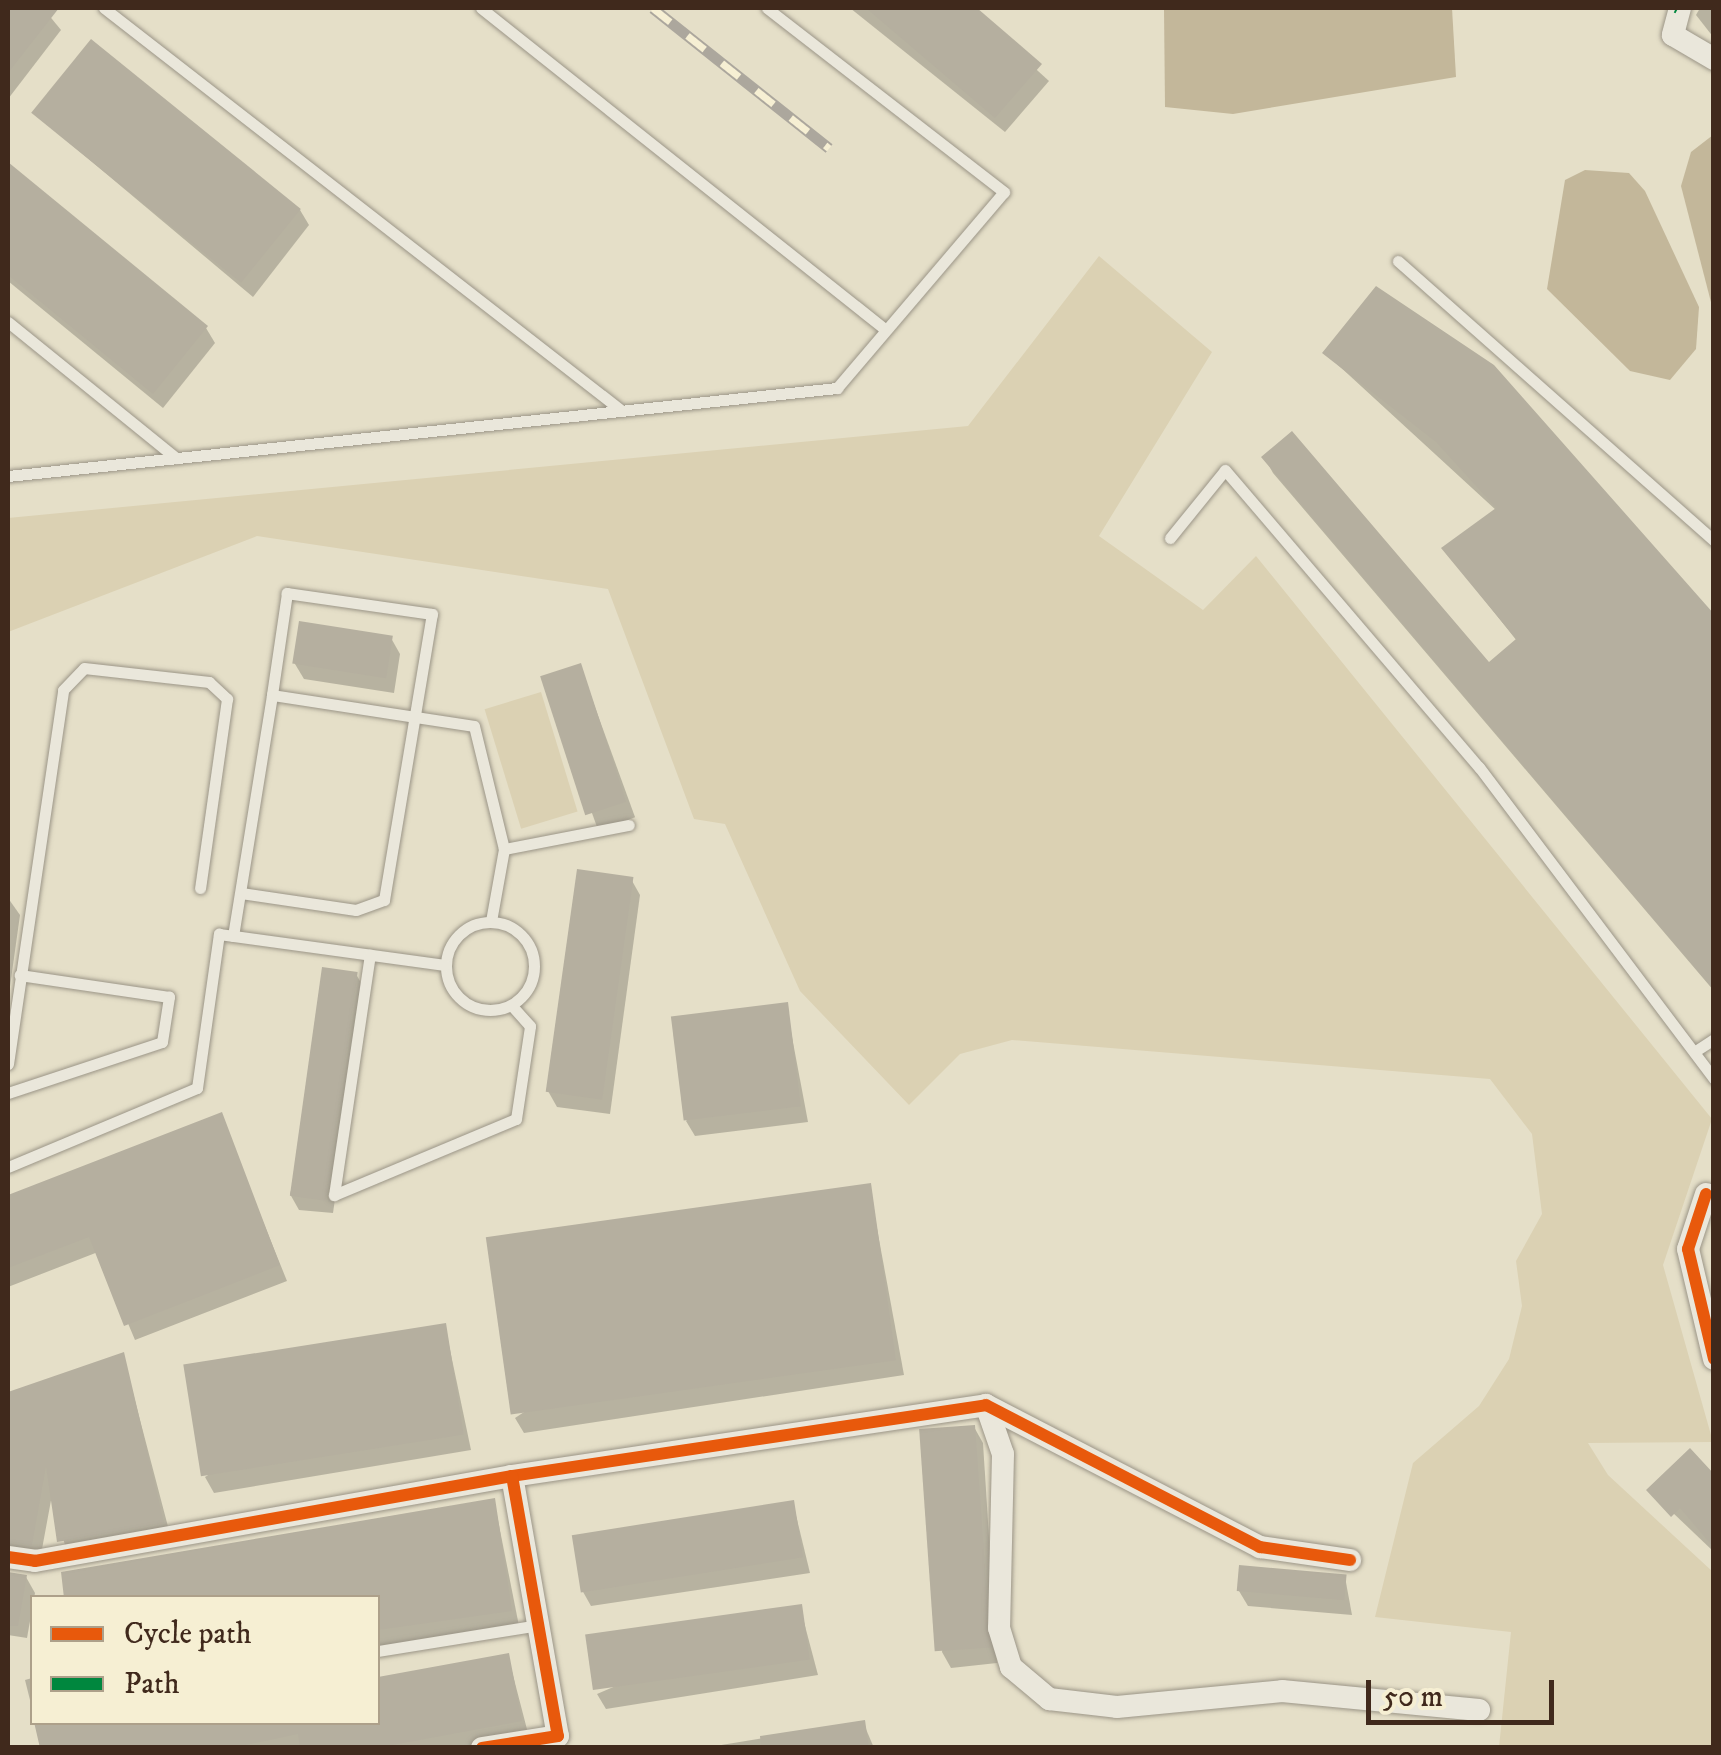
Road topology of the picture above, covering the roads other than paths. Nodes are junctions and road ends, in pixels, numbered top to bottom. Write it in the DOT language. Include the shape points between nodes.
graph roads {
  1 [pos="104,8"];
  2 [pos="481,8"];
  3 [pos="767,8"];
  4 [pos="1680,8"];
  5 [pos="1714,60"];
  6 [pos="1398,262"];
  7 [pos="8,322"];
  8 [pos="886,330"];
  9 [pos="622,411"];
  10 [pos="176,458"];
  11 [pos="8,476"];
  12 [pos="1170,538"];
  13 [pos="1714,541"];
  14 [pos="272,695"];
  15 [pos="417,717"];
  16 [pos="629,825"];
  17 [pos="504,849"];
  18 [pos="200,888"];
  19 [pos="240,893"];
  20 [pos="491,921"];
  21 [pos="233,936"];
  22 [pos="370,955"];
  23 [pos="445,966"];
  24 [pos="20,975"];
  25 [pos="512,1006"];
  26 [pos="1714,1039"];
  27 [pos="1698,1050"];
  28 [pos="8,1064"];
  29 [pos="1714,1079"];
  30 [pos="8,1093"];
  31 [pos="8,1167"];
  32 [pos="1707,1200"];
  33 [pos="1714,1359"];
  34 [pos="986,1405"];
  35 [pos="512,1476"];
  36 [pos="8,1557"];
  37 [pos="1350,1560"];
  38 [pos="538,1625"];
  39 [pos="380,1651"];
  40 [pos="1479,1710"];
  41 [pos="560,1742"];
  42 [pos="482,1748"];
  1 -- 9 [label="lane"];
  2 -- 8 [label="lane"];
  3 -- 8 [label="lane" via="1004,192"];
  4 -- 5 [label="street" via="1673,35"];
  6 -- 13 [label="lane"];
  7 -- 10 [label="lane"];
  8 -- 9 [label="lane" via="837,388"];
  9 -- 10 [label="lane"];
  10 -- 11 [label="lane"];
  12 -- 27 [label="lane" via="1224,470 1479,767"];
  14 -- 15 [label="lane"];
  14 -- 15 [label="lane" via="287,593 414,611 432,614"];
  14 -- 19 [label="lane"];
  15 -- 17 [label="lane" via="474,726"];
  15 -- 19 [label="lane" via="389,888 378,906"];
  16 -- 17 [label="lane"];
  17 -- 20 [label="lane"];
  18 -- 24 [label="lane" via="228,699 209,682 84,668 63,690"];
  19 -- 21 [label="lane"];
  20 -- 23 [label="lane" via="460,935"];
  20 -- 25 [label="lane" via="513,927 532,956 528,990"];
  21 -- 22 [label="lane"];
  21 -- 31 [label="lane" via="219,934 197,1088"];
  22 -- 23 [label="lane"];
  22 -- 25 [label="lane" via="334,1195 516,1120 530,1026"];
  23 -- 25 [label="lane" via="467,1005"];
  24 -- 28 [label="lane"];
  24 -- 30 [label="lane" via="169,997 162,1042"];
  26 -- 27 [label="lane"];
  27 -- 29 [label="lane"];
  32 -- 33 [label="street" via="1688,1249"];
  34 -- 35 [label="street"];
  34 -- 37 [label="street" via="1260,1547"];
  34 -- 40 [label="street" via="1003,1454 998,1628 1011,1667 1049,1700 1117,1706 1282,1690"];
  35 -- 36 [label="street" via="35,1561"];
  35 -- 38 [label="street"];
  38 -- 39 [label="lane"];
  38 -- 41 [label="street"];
  41 -- 42 [label="street"];
}
